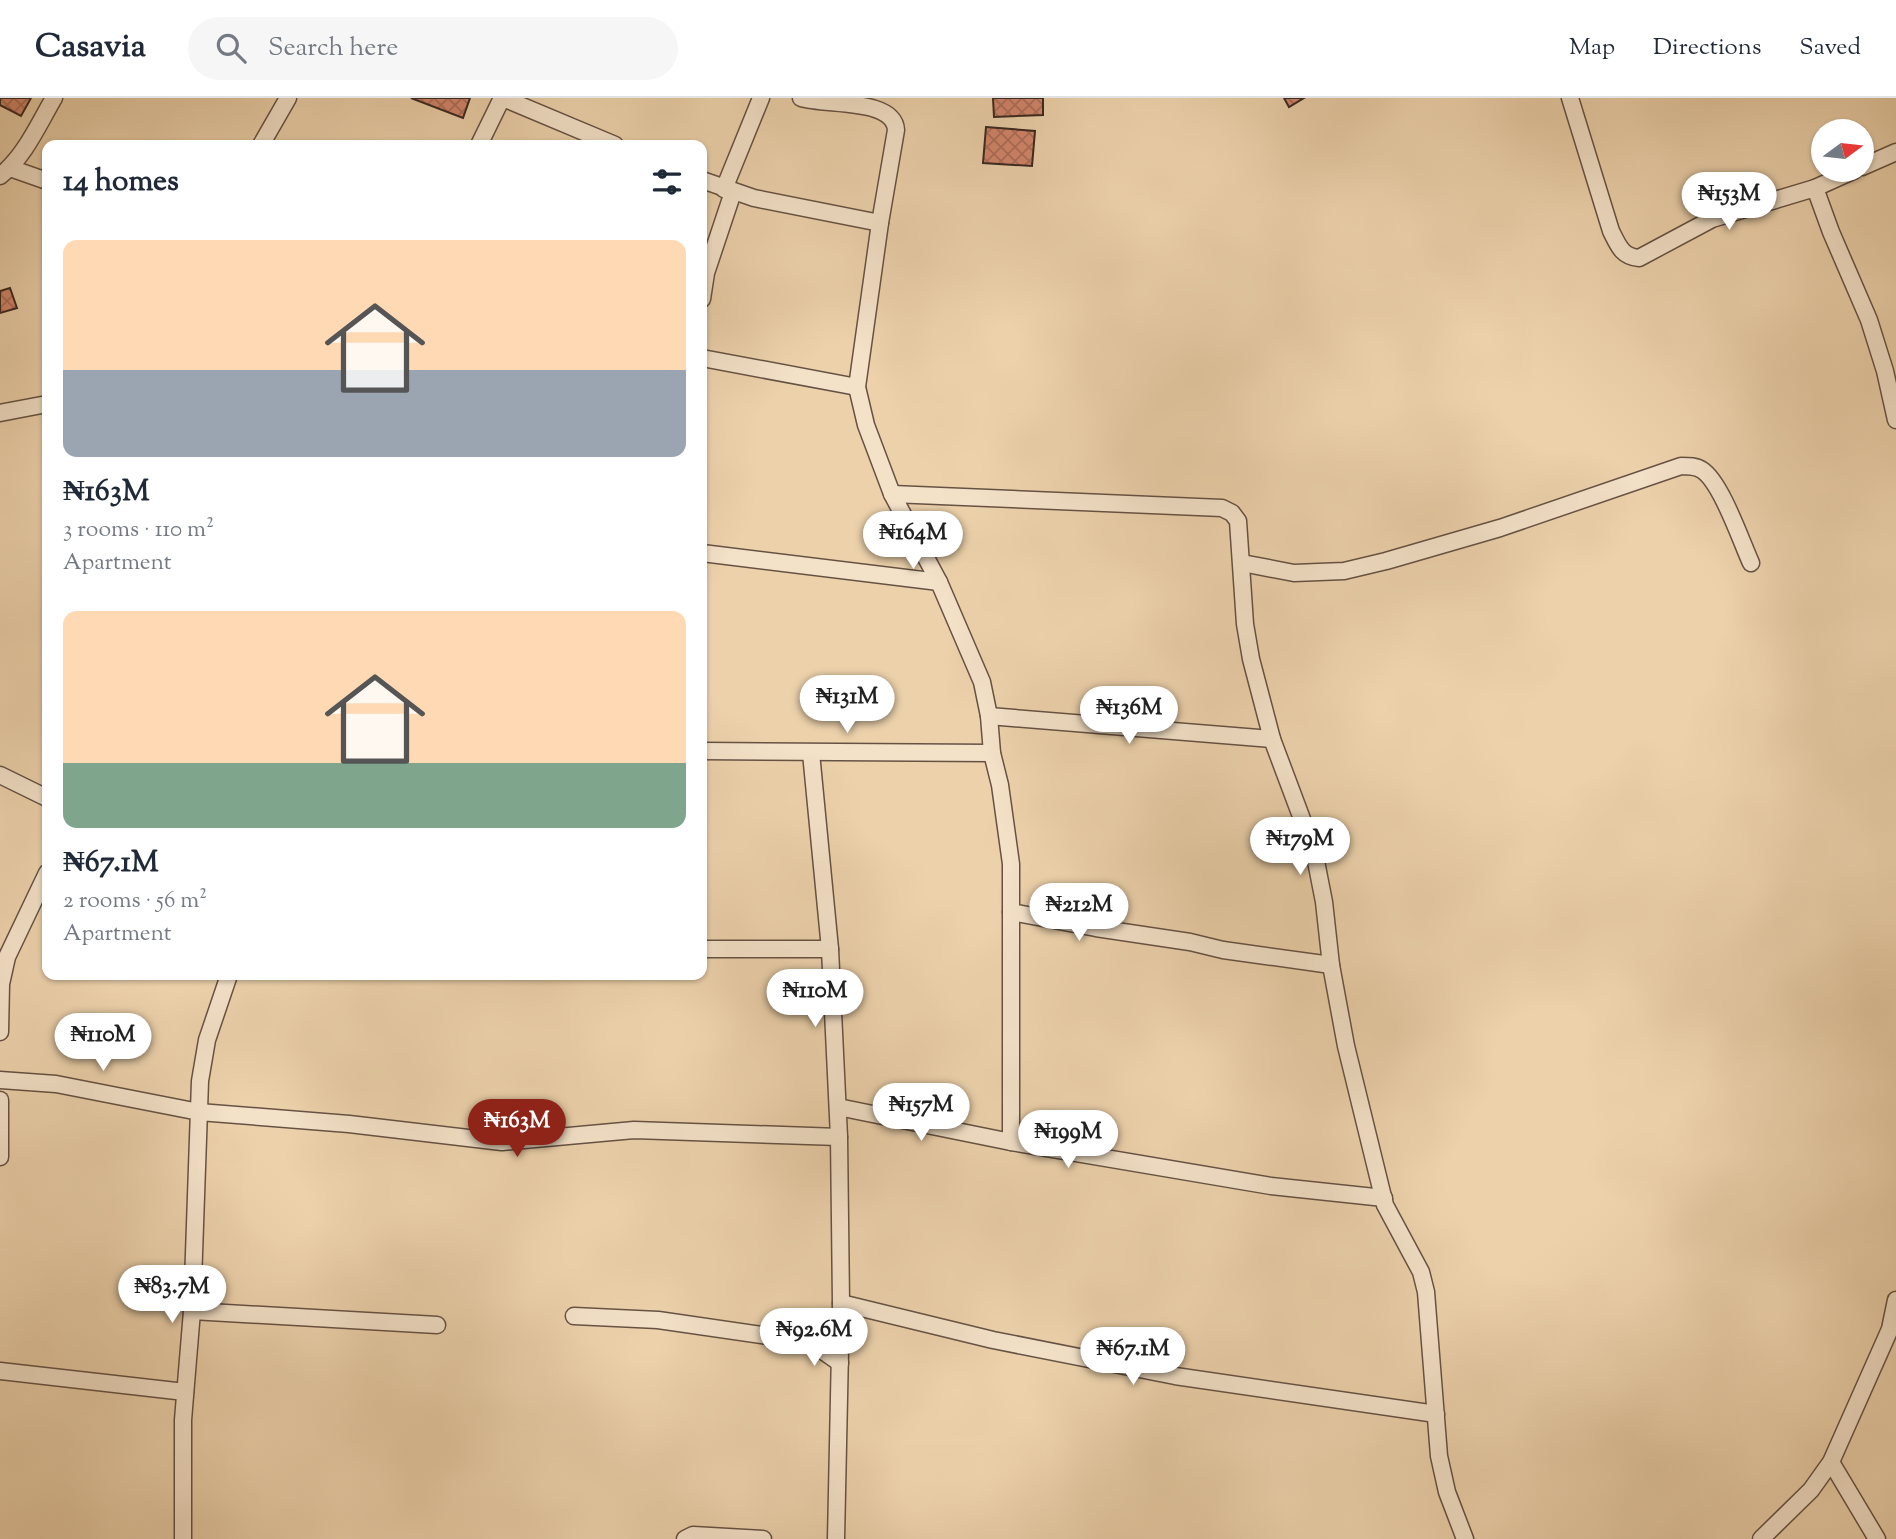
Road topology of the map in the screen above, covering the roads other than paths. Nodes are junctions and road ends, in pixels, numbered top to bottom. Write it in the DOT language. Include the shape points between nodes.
graph roads {
  1 [pos="54,98"];
  2 [pos="288,98"];
  3 [pos="502,98"];
  4 [pos="761,98"];
  5 [pos="801,98"];
  6 [pos="1570,98"];
  7 [pos="264,140"];
  8 [pos="481,140"];
  9 [pos="603,140"];
  10 [pos="1896,152"];
  11 [pos="1874,162"];
  12 [pos="5,172"];
  13 [pos="42,180"];
  14 [pos="707,182"];
  15 [pos="1828,182"];
  16 [pos="1815,188"];
  17 [pos="728,190"];
  18 [pos="880,223"];
  19 [pos="707,269"];
  20 [pos="707,359"];
  21 [pos="857,387"];
  22 [pos="42,405"];
  23 [pos="0,413"];
  24 [pos="1896,420"];
  25 [pos="892,494"];
  26 [pos="707,554"];
  27 [pos="1241,563"];
  28 [pos="1751,563"];
  29 [pos="939,582"];
  30 [pos="989,716"];
  31 [pos="1272,739"];
  32 [pos="707,751"];
  33 [pos="811,753"];
  34 [pos="992,753"];
  35 [pos="0,775"];
  36 [pos="42,796"];
  37 [pos="42,884"];
  38 [pos="1011,912"];
  39 [pos="830,948"];
  40 [pos="707,949"];
  41 [pos="1331,965"];
  42 [pos="227,980"];
  43 [pos="0,1032"];
  44 [pos="0,1080"];
  45 [pos="0,1100"];
  46 [pos="838,1107"];
  47 [pos="199,1112"];
  48 [pos="839,1138"];
  49 [pos="1011,1142"];
  50 [pos="0,1157"];
  51 [pos="1384,1198"];
  52 [pos="1896,1300"];
  53 [pos="841,1303"];
  54 [pos="192,1311"];
  55 [pos="574,1316"];
  56 [pos="437,1325"];
  57 [pos="841,1331"];
  58 [pos="810,1342"];
  59 [pos="840,1363"];
  60 [pos="0,1371"];
  61 [pos="186,1392"];
  62 [pos="1436,1414"];
  63 [pos="1831,1462"];
  64 [pos="184,1539"];
  65 [pos="685,1539"];
  66 [pos="763,1539"];
  67 [pos="836,1539"];
  68 [pos="1465,1539"];
  69 [pos="1761,1539"];
  70 [pos="1877,1539"];
  1 -- 12 [label="street" via="24,150"];
  2 -- 7 [label="street"];
  3 -- 8 [label="street"];
  3 -- 9 [label="street"];
  4 -- 17 [label="street"];
  5 -- 18 [label="street" via="848,101 891,114 896,130"];
  6 -- 16 [label="street" via="1611,231 1619,249 1629,257 1639,258 1712,219"];
  10 -- 11 [label="street"];
  12 -- 13 [label="street"];
  14 -- 17 [label="street"];
  15 -- 16 [label="street"];
  16 -- 24 [label="street" via="1869,320"];
  17 -- 18 [label="street"];
  17 -- 19 [label="street"];
  18 -- 21 [label="street"];
  20 -- 21 [label="street"];
  21 -- 25 [label="street"];
  22 -- 23 [label="street"];
  25 -- 27 [label="street" via="1222,508 1238,521"];
  25 -- 29 [label="street"];
  26 -- 29 [label="street"];
  27 -- 28 [label="street" via="1294,573 1365,566 1500,528 1681,466 1701,469 1710,476"];
  27 -- 31 [label="street" via="1247,636"];
  29 -- 30 [label="street" via="982,682"];
  30 -- 31 [label="street"];
  30 -- 34 [label="street"];
  31 -- 41 [label="street" via="1314,851"];
  32 -- 33 [label="street"];
  33 -- 34 [label="street"];
  33 -- 39 [label="street"];
  34 -- 38 [label="street" via="1011,864"];
  35 -- 36 [label="street"];
  37 -- 43 [label="street" via="7,957"];
  38 -- 41 [label="street"];
  38 -- 49 [label="street"];
  39 -- 40 [label="street"];
  39 -- 46 [label="street"];
  41 -- 51 [label="street"];
  42 -- 47 [label="street" via="207,1040"];
  44 -- 47 [label="street" via="56,1084"];
  45 -- 50 [label="street"];
  46 -- 48 [label="street"];
  46 -- 49 [label="street"];
  47 -- 48 [label="street" via="502,1142 634,1130"];
  47 -- 54 [label="street"];
  48 -- 53 [label="street"];
  49 -- 51 [label="street" via="1270,1186"];
  51 -- 62 [label="street" via="1421,1272 1426,1292"];
  52 -- 63 [label="street" via="1890,1329"];
  53 -- 57 [label="street"];
  53 -- 62 [label="street" via="993,1340 1175,1376"];
  54 -- 56 [label="street"];
  54 -- 61 [label="street"];
  55 -- 58 [label="street" via="658,1320"];
  57 -- 58 [label="street"];
  57 -- 59 [label="street"];
  58 -- 59 [label="street"];
  59 -- 67 [label="street"];
  60 -- 61 [label="street"];
  61 -- 64 [label="street"];
  62 -- 68 [label="street" via="1438,1456"];
  63 -- 69 [label="street" via="1811,1490"];
  63 -- 70 [label="street"];
  65 -- 66 [label="street" via="693,1535"];
}
